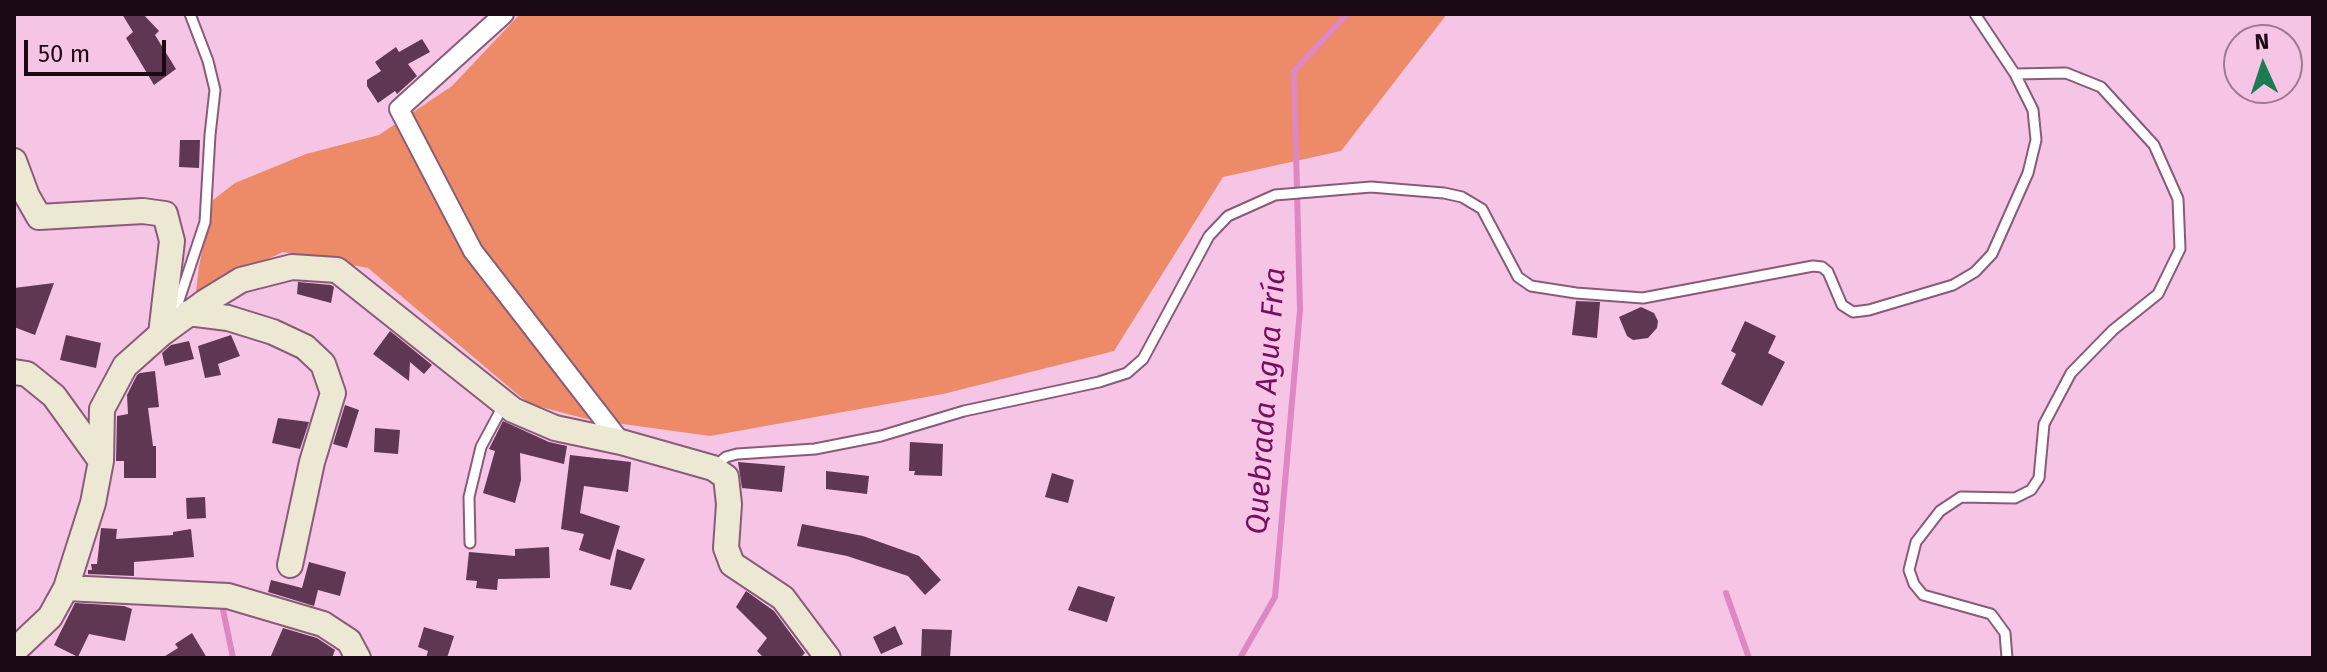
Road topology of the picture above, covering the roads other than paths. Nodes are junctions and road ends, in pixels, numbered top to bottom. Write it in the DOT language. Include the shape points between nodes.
graph roads {
  1 [pos="190,14"];
  2 [pos="504,14"];
  3 [pos="1975,14"];
  4 [pos="2015,74"];
  5 [pos="14,161"];
  6 [pos="173,324"];
  7 [pos="14,372"];
  8 [pos="505,403"];
  9 [pos="621,442"];
  10 [pos="101,461"];
  11 [pos="713,468"];
  12 [pos="470,543"];
  13 [pos="290,565"];
  14 [pos="66,588"];
  15 [pos="14,651"];
  16 [pos="358,658"];
  17 [pos="828,658"];
  18 [pos="2007,658"];
  1 -- 6 [label="lane" via="215,90 205,222"];
  2 -- 9 [label="street" via="399,109 473,251"];
  3 -- 4 [label="lane"];
  4 -- 11 [label="lane" via="2033,110 2036,140 2028,173 1992,254 1953,285 1853,312 1842,305 1828,272 1813,266 1643,298 1576,293 1531,286 1518,277 1482,209 1462,197 1371,187 1275,195 1228,216 1209,236 1143,359 1127,373 881,436 815,449 737,454"];
  4 -- 18 [label="lane" via="2066,73 2101,87 2154,145 2178,199 2180,249 2158,294 2071,373 2044,424 2039,478 2031,490 2015,498 1961,497 1940,511 1916,542 1909,570 1914,584 1923,595 1991,614 2005,633"];
  5 -- 6 [label="street" via="39,217 165,214 172,241"];
  6 -- 8 [label="street" via="241,280 292,267 337,270"];
  6 -- 10 [label="street" via="125,366 102,409"];
  6 -- 13 [label="street" via="228,318 305,347 323,364 333,393"];
  7 -- 10 [label="street" via="27,374 54,396"];
  8 -- 9 [label="street" via="555,428"];
  8 -- 12 [label="lane" via="481,447 469,497"];
  9 -- 11 [label="street"];
  10 -- 14 [label="street"];
  11 -- 17 [label="street" via="726,477 728,487 726,548 732,564 783,598"];
  14 -- 15 [label="street" via="50,617"];
  14 -- 16 [label="street" via="228,596 323,624 349,641"];
}
